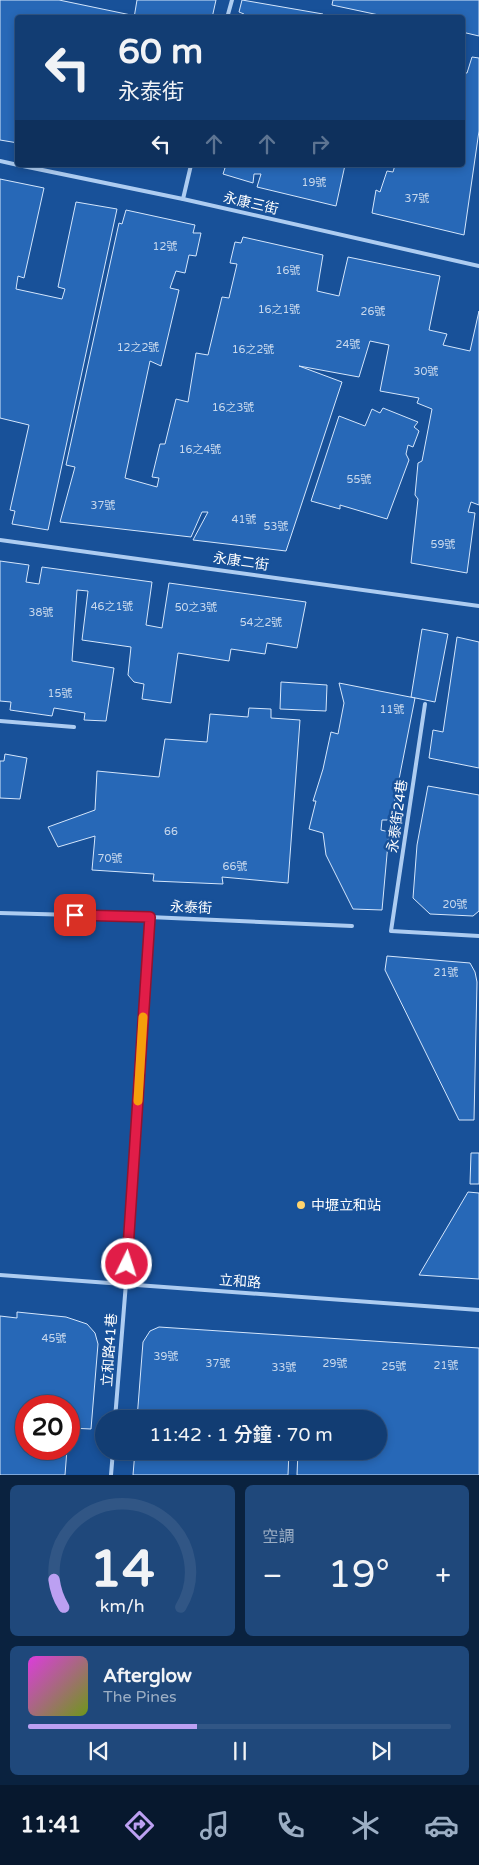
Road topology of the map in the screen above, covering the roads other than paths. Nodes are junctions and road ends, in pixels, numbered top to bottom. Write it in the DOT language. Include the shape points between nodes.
graph roads {
  1 [pos="232,0"];
  2 [pos="228,15"];
  3 [pos="0,161"];
  4 [pos="15,164"];
  5 [pos="28,167"];
  6 [pos="191,167"];
  7 [pos="183,199"];
  8 [pos="479,266"];
  9 [pos="0,540"];
  10 [pos="479,606"];
  11 [pos="424,704"];
  12 [pos="0,721"];
  13 [pos="74,727"];
  14 [pos="0,913"];
  15 [pos="150,917"];
  16 [pos="352,926"];
  17 [pos="479,936"];
  18 [pos="0,1275"];
  19 [pos="126,1283"];
  20 [pos="479,1310"];
  21 [pos="116,1410"];
  22 [pos="112,1460"];
  23 [pos="111,1475"];
  1 -- 2 [label="lane"];
  3 -- 4 [label="lane, 永康三街"];
  5 -- 7 [label="lane, 永康三街"];
  6 -- 7 [label="lane"];
  7 -- 8 [label="lane, 永康三街"];
  9 -- 10 [label="lane, 永康二街"];
  11 -- 17 [label="lane, 永泰街24巷" via="392,931"];
  12 -- 13 [label="lane"];
  14 -- 15 [label="lane, 永泰街"];
  15 -- 16 [label="lane, 永泰街"];
  15 -- 19 [label="lane, 立和路41巷"];
  18 -- 19 [label="lane, 立和路"];
  19 -- 20 [label="lane, 立和路"];
  19 -- 21 [label="lane, 立和路41巷"];
  22 -- 23 [label="lane"];
}
